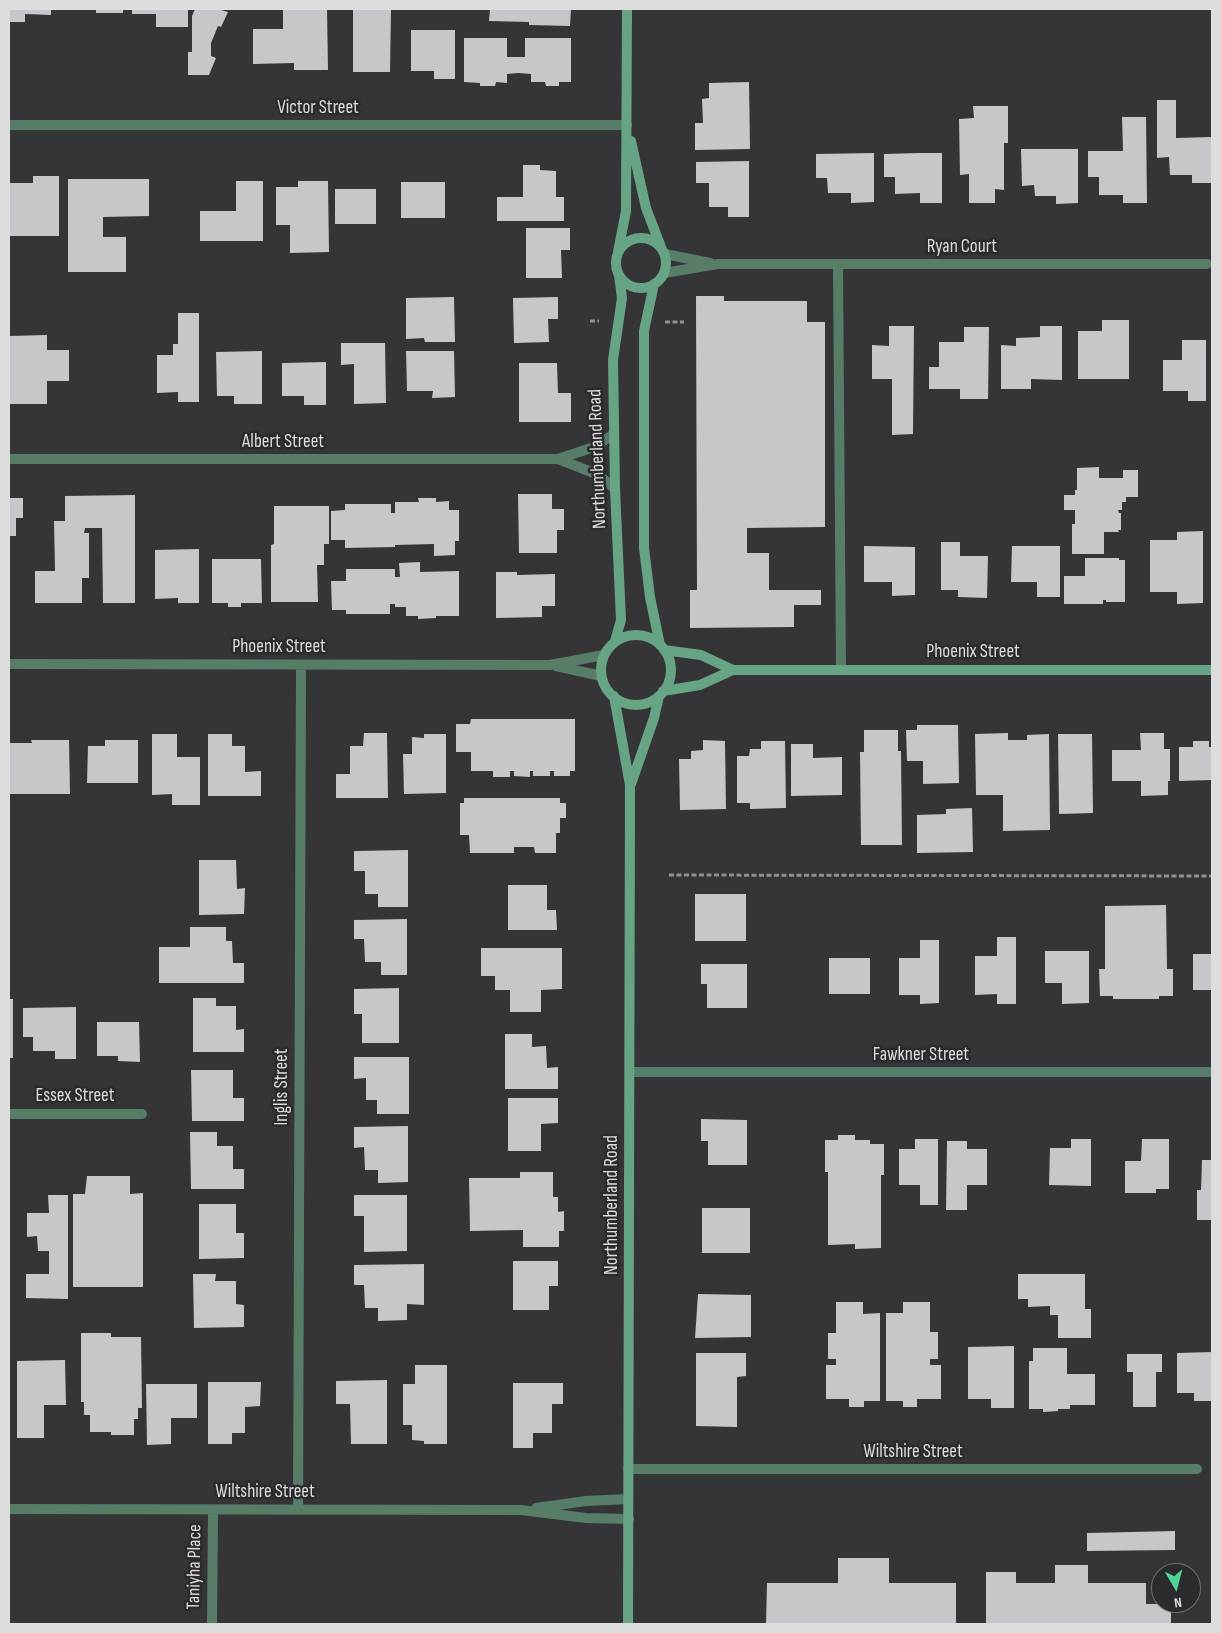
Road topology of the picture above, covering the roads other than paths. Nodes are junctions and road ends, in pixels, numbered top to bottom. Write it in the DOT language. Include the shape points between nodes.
graph roads {
  1 [pos="627,9"];
  2 [pos="9,125"];
  3 [pos="627,125"];
  4 [pos="663,251"];
  5 [pos="618,252"];
  6 [pos="718,264"];
  7 [pos="838,264"];
  8 [pos="1207,264"];
  9 [pos="664,273"];
  10 [pos="619,275"];
  11 [pos="654,284"];
  12 [pos="614,434"];
  13 [pos="9,459"];
  14 [pos="558,459"];
  15 [pos="615,489"];
  16 [pos="615,642"];
  17 [pos="662,647"];
  18 [pos="604,655"];
  19 [pos="9,664"];
  20 [pos="302,665"];
  21 [pos="550,665"];
  22 [pos="734,670"];
  23 [pos="841,670"];
  24 [pos="1212,670"];
  25 [pos="602,676"];
  26 [pos="661,694"];
  27 [pos="614,696"];
  28 [pos="630,785"];
  29 [pos="630,1072"];
  30 [pos="1212,1072"];
  31 [pos="9,1114"];
  32 [pos="142,1114"];
  33 [pos="628,1469"];
  34 [pos="1197,1469"];
  35 [pos="628,1499"];
  36 [pos="9,1509"];
  37 [pos="298,1509"];
  38 [pos="213,1510"];
  39 [pos="521,1510"];
  40 [pos="629,1519"];
  41 [pos="212,1624"];
  42 [pos="628,1624"];
  1 -- 3 [label="street"];
  2 -- 3 [label="street, Victor Street"];
  3 -- 4 [label="street" via="646,208"];
  3 -- 5 [label="street" via="626,211"];
  4 -- 5 [label="street" via="653,240 643,238 632,239"];
  4 -- 6 [label="street, Ryan Court"];
  4 -- 9 [label="street"];
  5 -- 10 [label="street"];
  6 -- 7 [label="street, Ryan Court"];
  6 -- 9 [label="street, Ryan Court"];
  7 -- 8 [label="street, Ryan Court"];
  7 -- 23 [label="street"];
  9 -- 11 [label="street"];
  10 -- 11 [label="street" via="639,288"];
  10 -- 12 [label="street, Northumberland Road" via="622,298 613,360"];
  11 -- 17 [label="street" via="644,331 644,548 650,597"];
  12 -- 14 [label="street, Albert Street" via="594,447"];
  12 -- 15 [label="street, Northumberland Road"];
  13 -- 14 [label="street, Albert Street"];
  14 -- 15 [label="street, Albert Street" via="599,475"];
  15 -- 16 [label="street, Northumberland Road" via="621,620"];
  16 -- 17 [label="street" via="638,635 646,636"];
  16 -- 18 [label="street"];
  17 -- 22 [label="street, Phoenix Street" via="702,655"];
  17 -- 26 [label="street" via="668,658 670,675"];
  18 -- 21 [label="street, Phoenix Street"];
  18 -- 25 [label="street"];
  19 -- 20 [label="street, Phoenix Street"];
  20 -- 21 [label="street, Phoenix Street"];
  20 -- 37 [label="street, Inglis Street"];
  21 -- 25 [label="street, Phoenix Street"];
  22 -- 23 [label="street, Phoenix Street"];
  22 -- 26 [label="street, Phoenix Street" via="700,685"];
  23 -- 24 [label="street, Phoenix Street"];
  25 -- 27 [label="street"];
  26 -- 27 [label="street" via="636,704 620,701"];
  26 -- 28 [label="street, Northumberland Road"];
  27 -- 28 [label="street, Northumberland Road"];
  28 -- 29 [label="street, Northumberland Road"];
  29 -- 30 [label="street, Fawkner Street"];
  29 -- 33 [label="street, Northumberland Road"];
  31 -- 32 [label="street, Essex Street"];
  33 -- 34 [label="street, Wiltshire Street"];
  33 -- 35 [label="street, Northumberland Road"];
  35 -- 39 [label="street, Wiltshire Street"];
  35 -- 40 [label="street, Northumberland Road"];
  36 -- 38 [label="street, Wiltshire Street"];
  37 -- 38 [label="street, Wiltshire Street"];
  37 -- 39 [label="street, Wiltshire Street"];
  38 -- 41 [label="street, Taniyha Place"];
  39 -- 40 [label="street, Wiltshire Street" via="586,1518"];
  40 -- 42 [label="street, Northumberland Road"];
}
